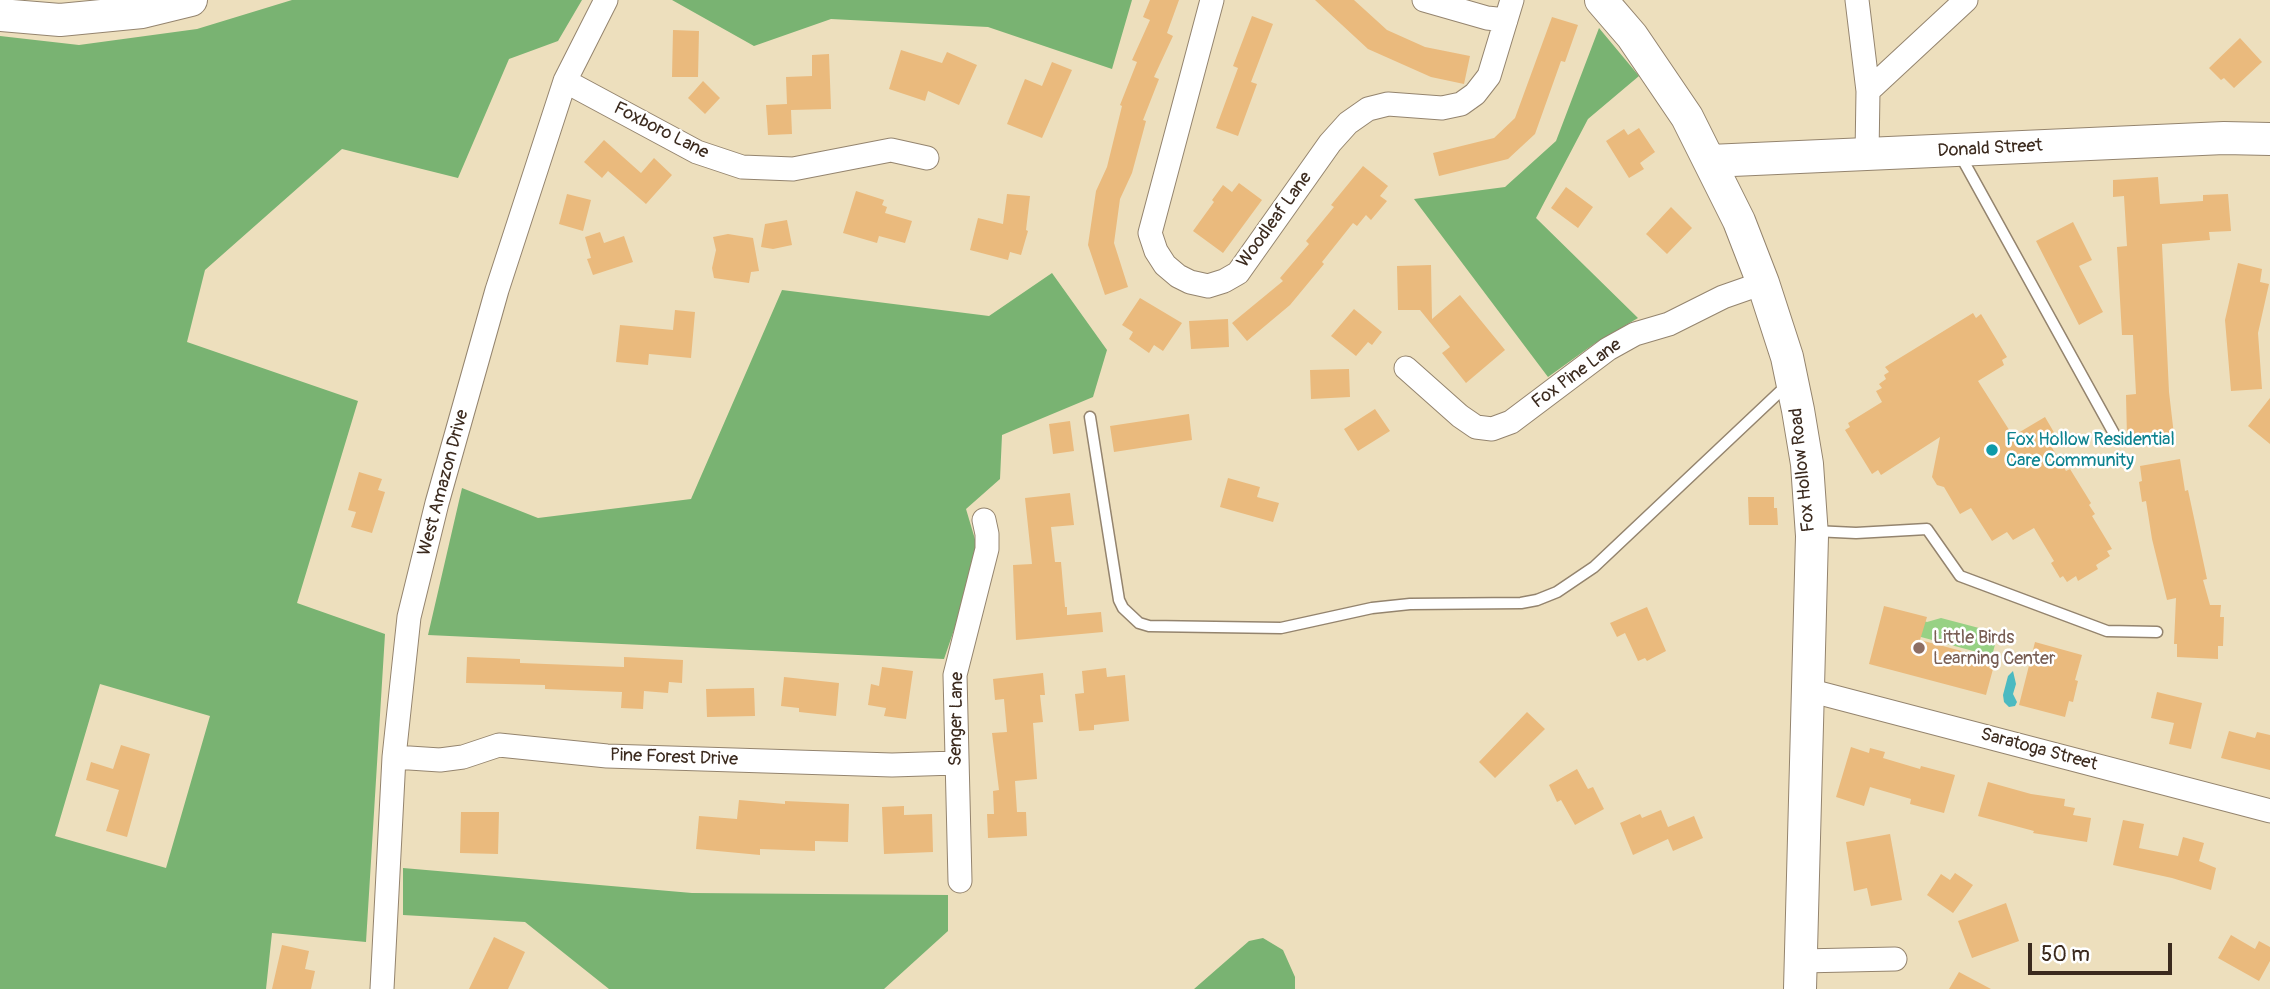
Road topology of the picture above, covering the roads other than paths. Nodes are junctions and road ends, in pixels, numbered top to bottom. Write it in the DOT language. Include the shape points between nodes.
graph roads {
  1 [pos="191,0"];
  2 [pos="606,0"];
  3 [pos="1212,0"];
  4 [pos="1424,0"];
  5 [pos="1601,0"];
  6 [pos="1857,0"];
  7 [pos="1966,0"];
  8 [pos="1509,10"];
  9 [pos="0,15"];
  10 [pos="565,81"];
  11 [pos="1868,91"];
  12 [pos="2270,139"];
  13 [pos="1957,150"];
  14 [pos="1867,155"];
  15 [pos="927,158"];
  16 [pos="1710,161"];
  17 [pos="1763,283"];
  18 [pos="1406,368"];
  19 [pos="1791,380"];
  20 [pos="1090,417"];
  21 [pos="2117,439"];
  22 [pos="984,520"];
  23 [pos="1811,531"];
  24 [pos="2157,632"];
  25 [pos="1808,690"];
  26 [pos="394,757"];
  27 [pos="956,763"];
  28 [pos="2270,811"];
  29 [pos="960,881"];
  30 [pos="1895,959"];
  31 [pos="1800,975"];
  32 [pos="382,989"];
  1 -- 9 [label="main road" via="142,12 60,20"];
  2 -- 10 [label="street, West Amazon Drive"];
  3 -- 8 [label="street, Woodleaf Lane" via="1150,233 1165,265 1189,282 1208,286 1238,273 1348,123 1368,109 1388,104 1442,108 1461,104 1475,94 1489,76"];
  4 -- 8 [label="street, Woodleaf Lane" via="1487,18"];
  5 -- 16 [label="main road, Fox Hollow Road" via="1660,74"];
  6 -- 11 [label="street"];
  7 -- 11 [label="street"];
  10 -- 15 [label="street, Foxboro Lane" via="697,152 742,167 793,169 891,150"];
  10 -- 26 [label="street, West Amazon Drive" via="497,290 437,503 409,617"];
  11 -- 14 [label="street"];
  12 -- 13 [label="main road, Donald Street"];
  13 -- 14 [label="main road, Donald Street"];
  13 -- 21 [label="lane"];
  14 -- 16 [label="main road, Donald Street"];
  16 -- 17 [label="main road, Fox Hollow Road" via="1740,221"];
  17 -- 18 [label="street, Fox Pine Lane" via="1670,324 1634,334 1511,422 1492,429 1476,427 1460,416"];
  17 -- 19 [label="main road, Fox Hollow Road"];
  19 -- 20 [label="lane" via="1594,566 1557,592 1521,603 1372,608 1281,628 1149,626 1130,615 1119,600"];
  19 -- 23 [label="main road, Fox Hollow Road" via="1807,464"];
  22 -- 27 [label="street, Senger Lane" via="987,549 956,674"];
  23 -- 24 [label="lane" via="1927,529 1960,576 2107,631"];
  23 -- 25 [label="main road, Fox Hollow Road"];
  25 -- 28 [label="street, Saratoga Street"];
  25 -- 31 [label="main road, Fox Hollow Road"];
  26 -- 27 [label="street, Pine Forest Drive" via="440,760 499,745 607,756"];
  26 -- 32 [label="street, West Amazon Drive"];
  27 -- 29 [label="street, Senger Lane"];
  30 -- 31 [label="street"];
}
